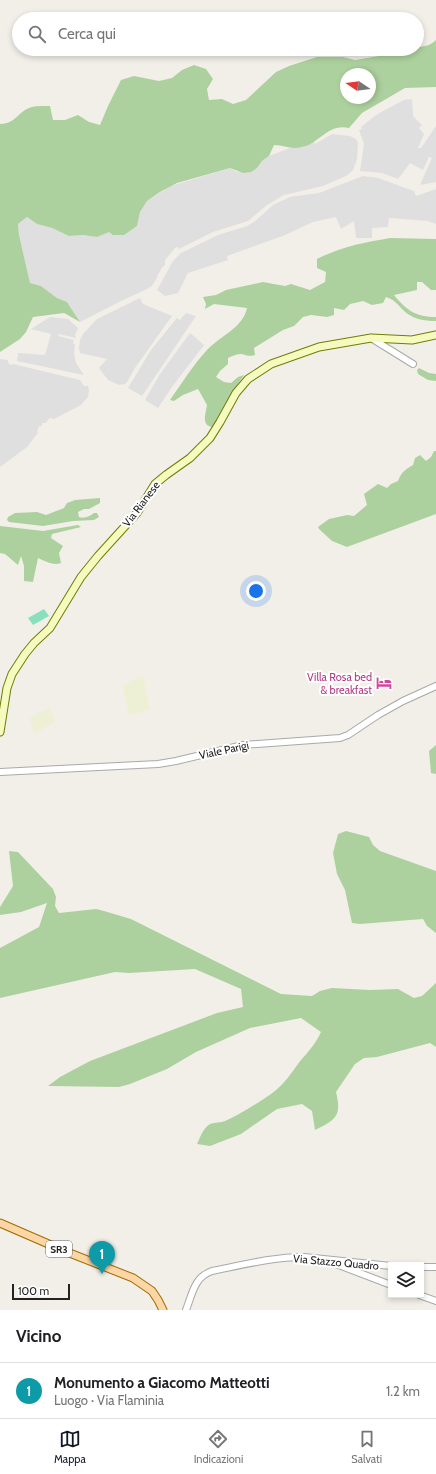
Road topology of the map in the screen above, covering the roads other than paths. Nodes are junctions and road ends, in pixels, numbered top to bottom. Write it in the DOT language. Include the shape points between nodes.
graph roads {
  1 [pos="436,335"];
  2 [pos="371,338"];
  3 [pos="413,364"];
  4 [pos="436,686"];
  5 [pos="0,732"];
  6 [pos="0,772"];
  7 [pos="0,1223"];
  8 [pos="325,1260"];
  9 [pos="388,1266"];
  10 [pos="424,1267"];
  11 [pos="436,1268"];
  12 [pos="388,1284"];
  13 [pos="424,1296"];
  14 [pos="436,1300"];
  15 [pos="162,1307"];
  16 [pos="168,1310"];
  17 [pos="186,1310"];
  1 -- 2 [label="main road, Via Rianese" via="412,340"];
  2 -- 3 [label="street"];
  2 -- 5 [label="main road, Via Rianese" via="319,347 267,366 243,383 210,438 192,456 157,483 138,512 81,577 50,628 27,652 12,674 7,688"];
  4 -- 6 [label="street, Viale Parigi" via="403,701 340,738 243,744 158,764"];
  7 -- 15 [label="main road, SR3" via="133,1278 152,1291"];
  8 -- 9 [label="street, Via Stazzo Quadro"];
  8 -- 12 [label="street"];
  8 -- 17 [label="street, Via Stazzo Quadro" via="284,1258 212,1271 204,1275 196,1285"];
  10 -- 11 [label="street"];
  13 -- 14 [label="street"];
  15 -- 16 [label="street"];
}
